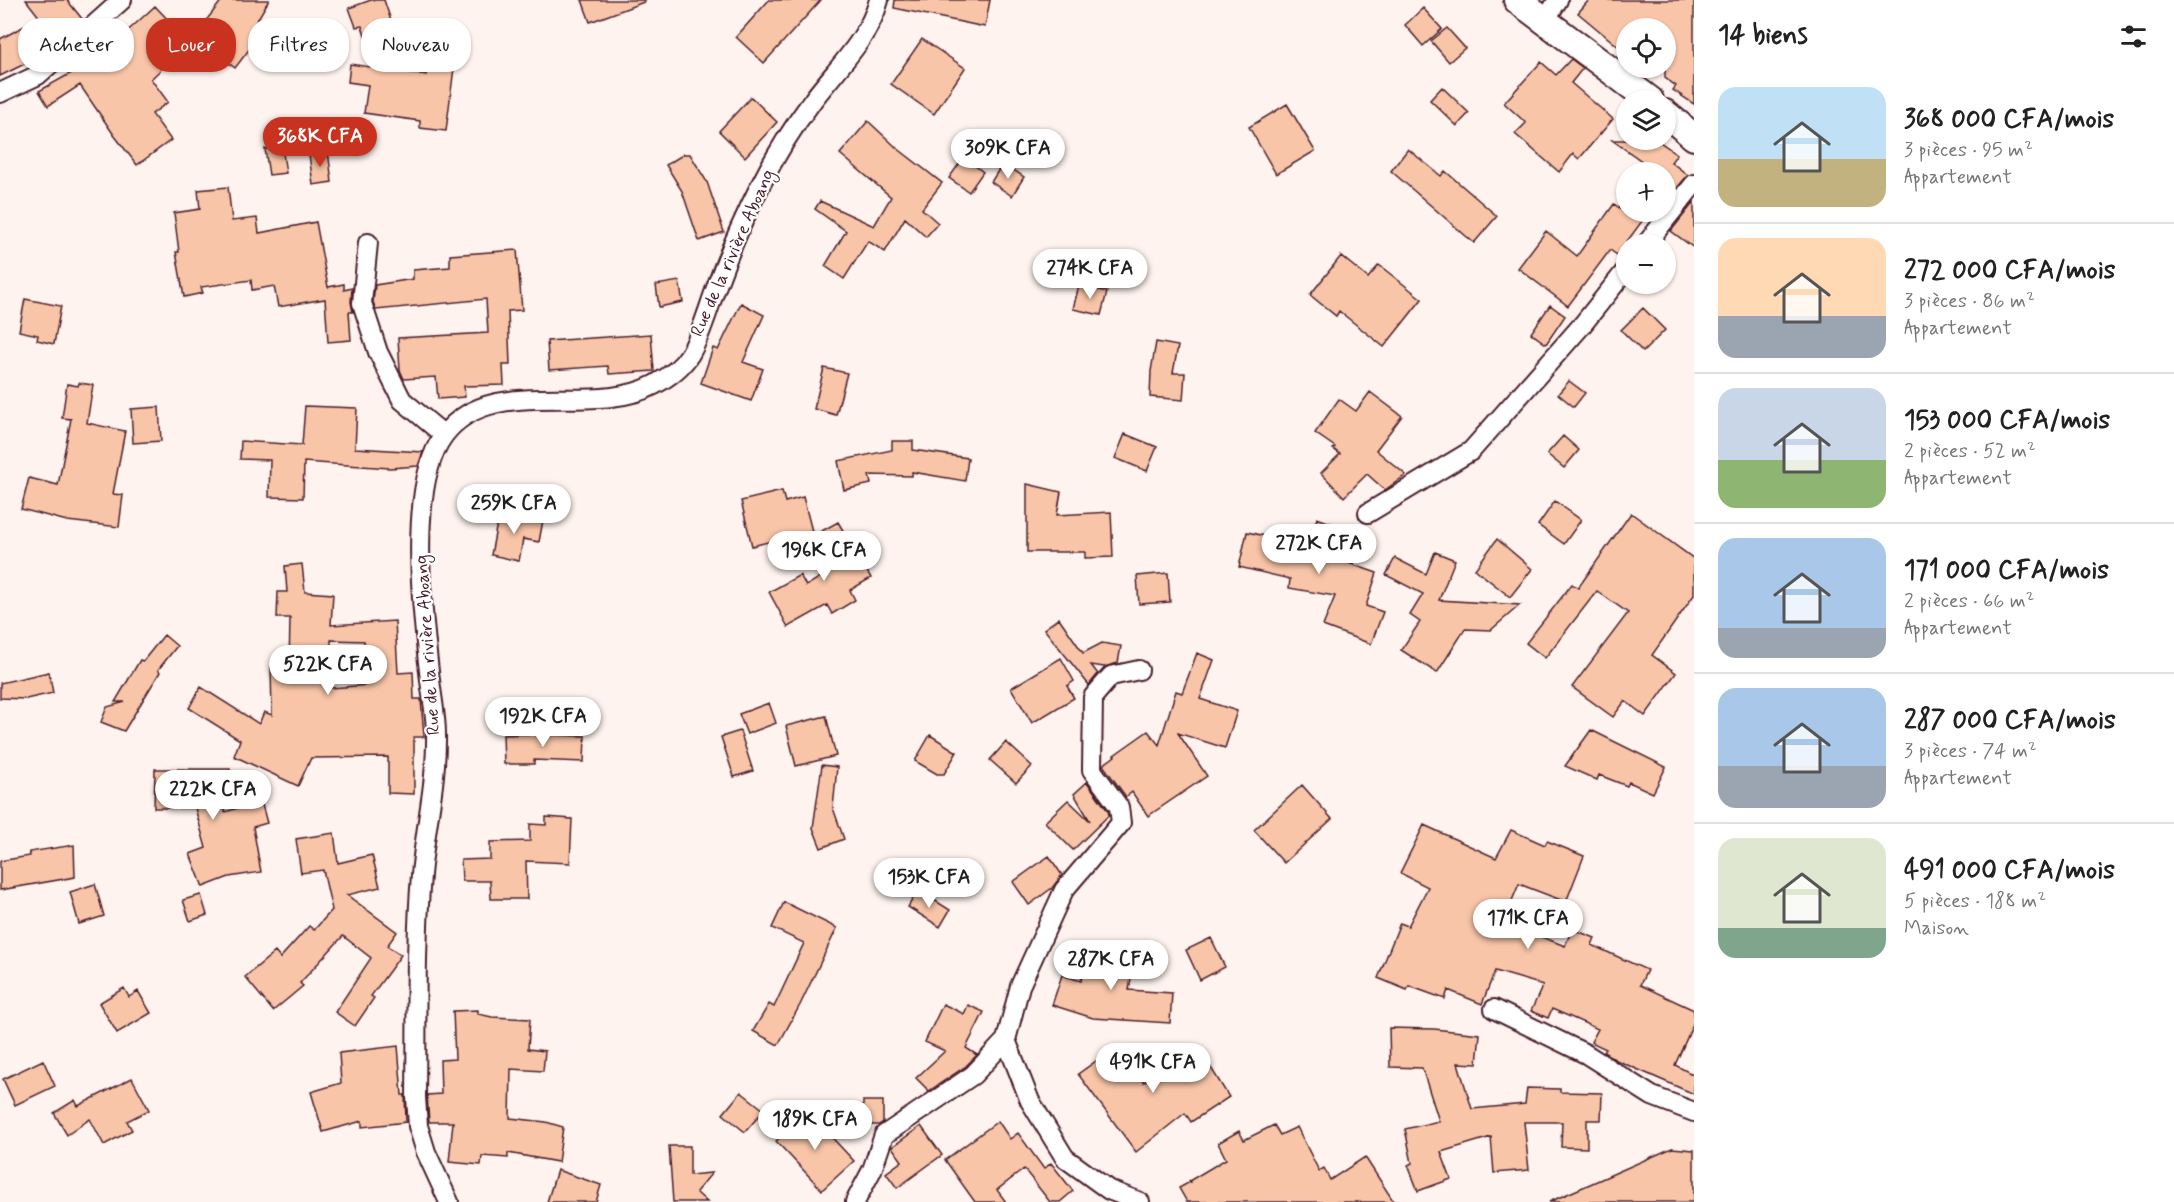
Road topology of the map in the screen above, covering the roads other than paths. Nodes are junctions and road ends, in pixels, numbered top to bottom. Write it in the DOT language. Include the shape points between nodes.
graph roads {
  1 [pos="122,0"];
  2 [pos="879,0"];
  3 [pos="1517,0"];
  4 [pos="1558,0"];
  5 [pos="1544,22"];
  6 [pos="1636,90"];
  7 [pos="0,93"];
  8 [pos="1676,122"];
  9 [pos="1694,137"];
  10 [pos="1694,184"];
  11 [pos="1654,234"];
  12 [pos="368,243"];
  13 [pos="1616,283"];
  14 [pos="444,435"];
  15 [pos="1368,513"];
  16 [pos="1139,670"];
  17 [pos="1494,1009"];
  18 [pos="1006,1040"];
  19 [pos="1694,1112"];
  20 [pos="449,1202"];
  21 [pos="855,1202"];
  22 [pos="1140,1202"];
  1 -- 7 [label="street" via="38,75"];
  2 -- 14 [label="street, Rue de la rivière Aboang" via="868,27 796,124 760,186 689,356 681,364 653,386 626,395 522,400 486,406 463,417"];
  3 -- 5 [label="street"];
  4 -- 5 [label="street"];
  5 -- 6 [label="street"];
  8 -- 9 [label="street"];
  10 -- 11 [label="street"];
  12 -- 14 [label="street" via="362,303 378,352 402,400"];
  13 -- 15 [label="street" via="1471,451"];
  14 -- 20 [label="street, Rue de la rivière Aboang" via="433,457 422,506 424,618 436,734 421,876 416,1097 418,1126 426,1152"];
  16 -- 18 [label="street" via="1111,676 1093,696 1092,770 1119,807 1121,824 1064,890 1020,986"];
  17 -- 19 [label="street" via="1586,1054 1652,1096"];
  18 -- 21 [label="street" via="973,1075 884,1135"];
  18 -- 22 [label="street" via="1030,1101 1065,1158 1109,1190"];
}
